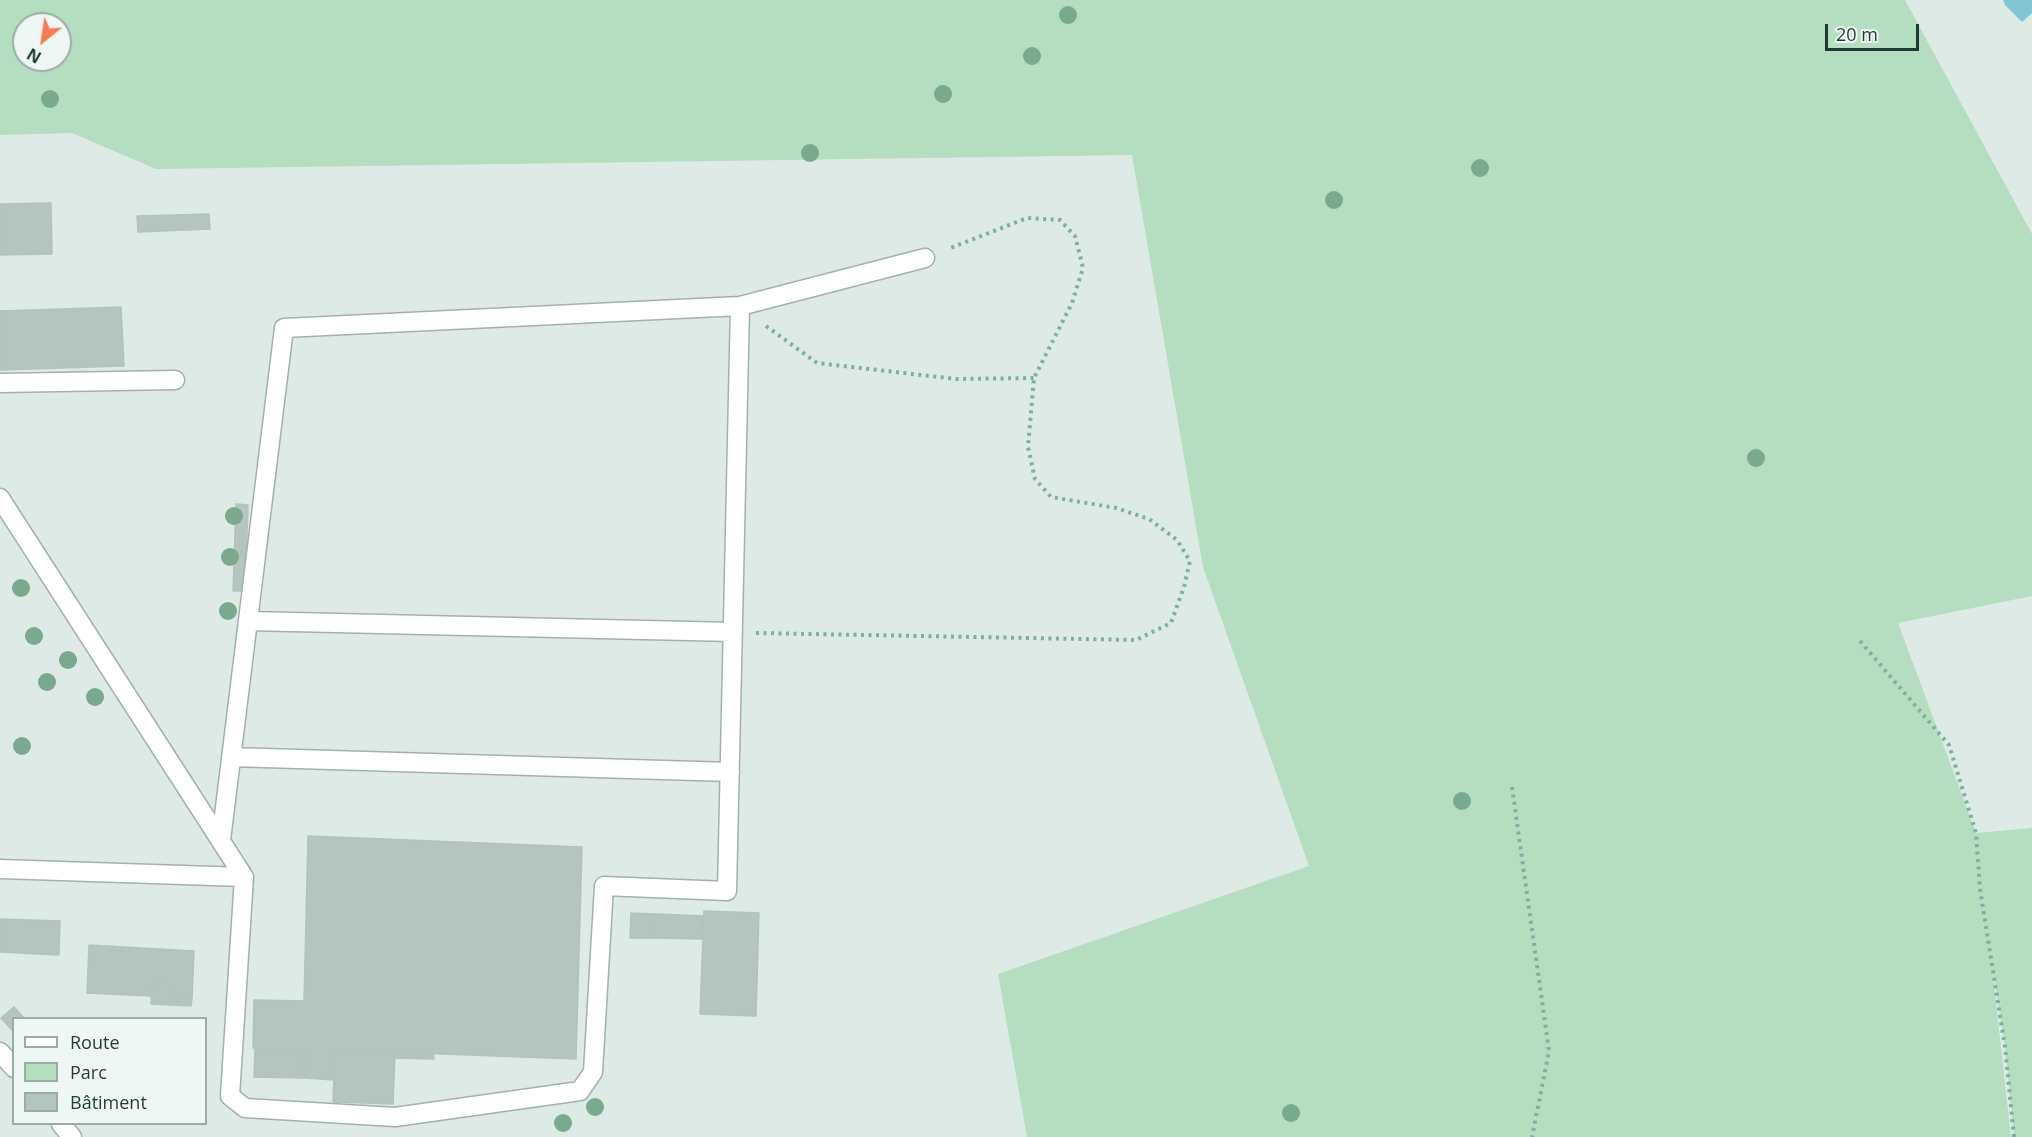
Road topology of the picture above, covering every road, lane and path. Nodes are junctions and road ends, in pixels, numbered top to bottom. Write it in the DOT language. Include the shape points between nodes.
graph roads {
  1 [pos="925,258"];
  2 [pos="740,306"];
  3 [pos="1034,378"];
  4 [pos="175,380"];
  5 [pos="0,383"];
  6 [pos="0,498"];
  7 [pos="248,621"];
  8 [pos="733,632"];
  9 [pos="1860,641"];
  10 [pos="231,757"];
  11 [pos="730,772"];
  12 [pos="1512,787"];
  13 [pos="220,840"];
  14 [pos="0,869"];
  15 [pos="244,877"];
  16 [pos="0,1052"];
  17 [pos="12,1066"];
  18 [pos="62,1125"];
  19 [pos="72,1137"];
  20 [pos="1532,1137"];
  21 [pos="2014,1137"];
  1 -- 2 [label="street"];
  1 -- 3 [label="path" via="1027,218 1060,220 1075,236 1083,268 1072,303"];
  2 -- 3 [label="path" via="817,363 956,379"];
  2 -- 7 [label="street" via="284,328"];
  2 -- 8 [label="street"];
  3 -- 8 [label="path" via="1028,447 1035,479 1051,497 1116,508 1149,519 1177,540 1190,561 1171,623 1136,640"];
  4 -- 5 [label="street"];
  6 -- 13 [label="street"];
  7 -- 8 [label="street"];
  7 -- 10 [label="street"];
  8 -- 11 [label="street"];
  9 -- 21 [label="path" via="1949,745 1956,767 1976,833"];
  10 -- 11 [label="street"];
  10 -- 13 [label="street"];
  11 -- 15 [label="street" via="727,891 604,886 593,1072 580,1091 395,1117 245,1108 230,1096"];
  12 -- 20 [label="path" via="1549,1051"];
  13 -- 15 [label="street"];
  14 -- 15 [label="street"];
  16 -- 17 [label="street"];
  18 -- 19 [label="street"];
}
